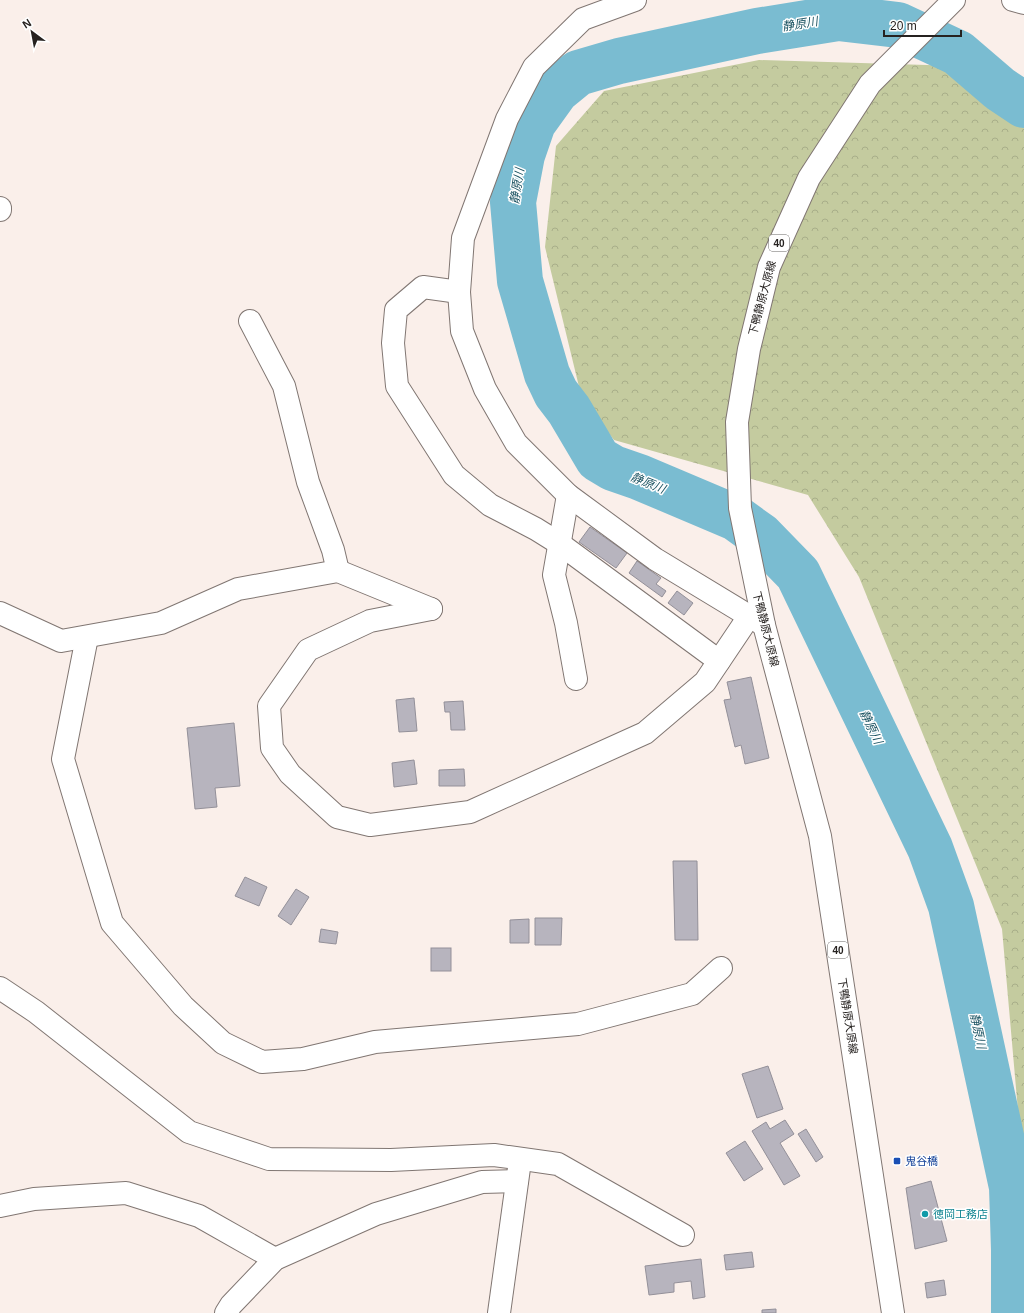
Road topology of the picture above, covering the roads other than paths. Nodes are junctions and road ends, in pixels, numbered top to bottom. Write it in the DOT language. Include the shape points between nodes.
graph roads {
  1 [pos="635,0"];
  2 [pos="954,0"];
  3 [pos="1013,0"];
  4 [pos="1024,3"];
  5 [pos="459,292"];
  6 [pos="250,321"];
  7 [pos="568,495"];
  8 [pos="560,544"];
  9 [pos="338,571"];
  10 [pos="0,613"];
  11 [pos="757,620"];
  12 [pos="87,637"];
  13 [pos="719,661"];
  14 [pos="576,679"];
  15 [pos="721,968"];
  16 [pos="0,988"];
  17 [pos="520,1158"];
  18 [pos="517,1181"];
  19 [pos="0,1206"];
  20 [pos="683,1235"];
  21 [pos="275,1259"];
  22 [pos="226,1313"];
  23 [pos="499,1313"];
  24 [pos="893,1313"];
  1 -- 5 [label="main road" via="583,19 534,68 507,120 463,238"];
  2 -- 11 [label="main road, 下鴨静原大原線 / 40" via="870,84 809,178 769,267 748,349 737,422 740,508 757,593"];
  3 -- 4 [label="main road"];
  5 -- 7 [label="main road" via="462,331 485,389 516,443"];
  5 -- 8 [label="main road" via="423,287 396,310 393,343 397,386 454,476 490,505"];
  6 -- 9 [label="main road" via="284,386 308,482"];
  7 -- 8 [label="main road"];
  7 -- 11 [label="main road" via="656,559"];
  8 -- 13 [label="main road"];
  8 -- 14 [label="main road" via="554,575"];
  9 -- 12 [label="main road" via="238,589 161,623"];
  9 -- 13 [label="main road" via="431,609 370,621 308,650 269,706 272,748 290,774 337,817 370,826 470,812 645,733 705,682"];
  10 -- 12 [label="main road" via="61,641"];
  11 -- 13 [label="main road"];
  11 -- 24 [label="main road, 下鴨静原大原線 / 40" via="820,836"];
  12 -- 15 [label="main road" via="63,759 112,924 183,1006 223,1043 262,1062 303,1059 374,1042 578,1024 692,994"];
  16 -- 17 [label="main road" via="36,1012 189,1132 269,1159 391,1160 494,1155"];
  17 -- 18 [label="main road"];
  17 -- 20 [label="main road" via="558,1164"];
  18 -- 21 [label="main road" via="482,1182 376,1214"];
  18 -- 23 [label="main road"];
  19 -- 21 [label="main road" via="34,1199 126,1193 199,1216"];
  21 -- 22 [label="main road"];
}
